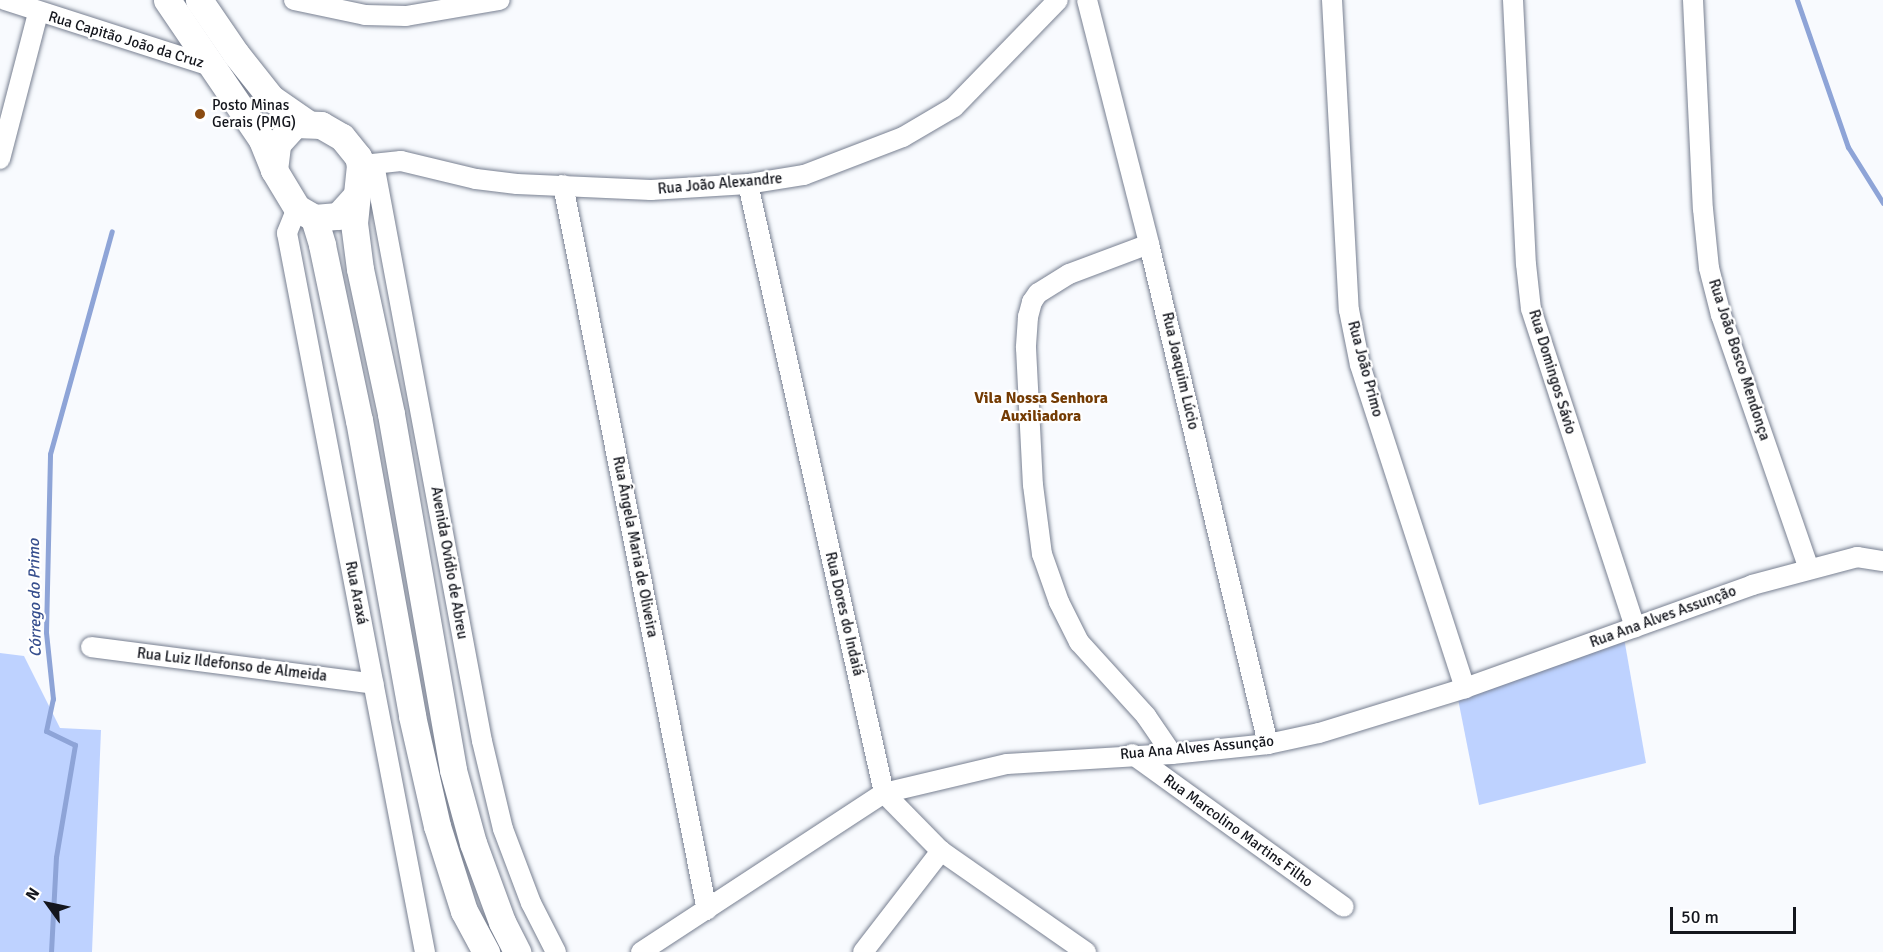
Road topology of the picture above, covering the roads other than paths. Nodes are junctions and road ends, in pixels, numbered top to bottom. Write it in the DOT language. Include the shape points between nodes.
graph roads {
  1 [pos="5,0"];
  2 [pos="167,0"];
  3 [pos="199,0"];
  4 [pos="294,0"];
  5 [pos="500,0"];
  6 [pos="1058,0"];
  7 [pos="1063,0"];
  8 [pos="1087,0"];
  9 [pos="1332,0"];
  10 [pos="1513,0"];
  11 [pos="1693,0"];
  12 [pos="38,13"];
  13 [pos="214,67"];
  14 [pos="306,123"];
  15 [pos="0,159"];
  16 [pos="367,165"];
  17 [pos="274,170"];
  18 [pos="563,184"];
  19 [pos="747,184"];
  20 [pos="356,196"];
  21 [pos="306,213"];
  22 [pos="1149,244"];
  23 [pos="1883,561"];
  24 [pos="1809,569"];
  25 [pos="1635,627"];
  26 [pos="91,647"];
  27 [pos="374,684"];
  28 [pos="1466,688"];
  29 [pos="1268,744"];
  30 [pos="1172,753"];
  31 [pos="1132,754"];
  32 [pos="884,793"];
  33 [pos="941,851"];
  34 [pos="1344,907"];
  35 [pos="707,910"];
  36 [pos="425,952"];
  37 [pos="486,952"];
  38 [pos="517,952"];
  39 [pos="556,952"];
  40 [pos="641,952"];
  41 [pos="863,952"];
  42 [pos="1086,952"];
  1 -- 12 [label="street, Rua Capitão João da Cruz"];
  2 -- 13 [label="main road"];
  3 -- 14 [label="main road" via="271,98"];
  4 -- 5 [label="street" via="365,15 406,16"];
  6 -- 7 [label="street"];
  6 -- 19 [label="street, Rua João Alexandre" via="954,107 903,137 857,157 804,175"];
  8 -- 22 [label="street, Rua Joaquim Lúcio"];
  9 -- 28 [label="street, Rua João Primo" via="1349,310 1360,365"];
  10 -- 25 [label="street, Rua Domingos Sávio" via="1531,309"];
  11 -- 24 [label="street, Rua João Bosco Mendonça" via="1709,268 1721,315"];
  12 -- 13 [label="street, Rua Capitão João da Cruz"];
  12 -- 15 [label="street"];
  13 -- 17 [label="main road" via="262,140"];
  14 -- 16 [label="main road" via="321,125 342,136"];
  14 -- 17 [label="main road" via="295,124 277,144"];
  16 -- 18 [label="street, Rua João Alexandre" via="401,161 476,180"];
  16 -- 20 [label="main road"];
  16 -- 39 [label="street, Avenida Ovídio de Abreu" via="484,752 503,829 531,903"];
  17 -- 21 [label="main road"];
  18 -- 19 [label="street, Rua João Alexandre" via="651,190"];
  18 -- 35 [label="street, Rua Ângela Maria de Oliveira"];
  19 -- 32 [label="street, Rua Dores do Indaiá"];
  20 -- 21 [label="main road" via="338,216"];
  20 -- 38 [label="main road" via="354,223 360,268 391,414 453,770 473,843"];
  21 -- 27 [label="street, Rua Araxá" via="287,233"];
  21 -- 37 [label="main road" via="322,245 359,420 412,716 437,826 464,911"];
  22 -- 29 [label="street, Rua Joaquim Lúcio"];
  22 -- 30 [label="street" via="1069,274 1038,293 1028,317 1026,348 1040,542 1059,602 1079,642 1146,716"];
  23 -- 24 [label="street, Rua Ana Alves Assunção" via="1857,557"];
  24 -- 25 [label="street, Rua Ana Alves Assunção"];
  25 -- 28 [label="street, Rua Ana Alves Assunção"];
  26 -- 27 [label="street, Rua Luiz Ildefonso de Almeida"];
  27 -- 36 [label="street, Rua Araxá"];
  28 -- 29 [label="street, Rua Ana Alves Assunção" via="1319,733"];
  29 -- 30 [label="street, Rua Ana Alves Assunção"];
  30 -- 31 [label="street, Rua Ana Alves Assunção"];
  31 -- 32 [label="street, Rua Ana Alves Assunção" via="1007,764"];
  31 -- 34 [label="street, Rua Marcolino Martins Filho"];
  32 -- 33 [label="street"];
  32 -- 35 [label="street, Rua Ana Alves Assunção"];
  33 -- 41 [label="street"];
  33 -- 42 [label="street"];
  35 -- 40 [label="street, Rua Ana Alves Assunção"];
}
